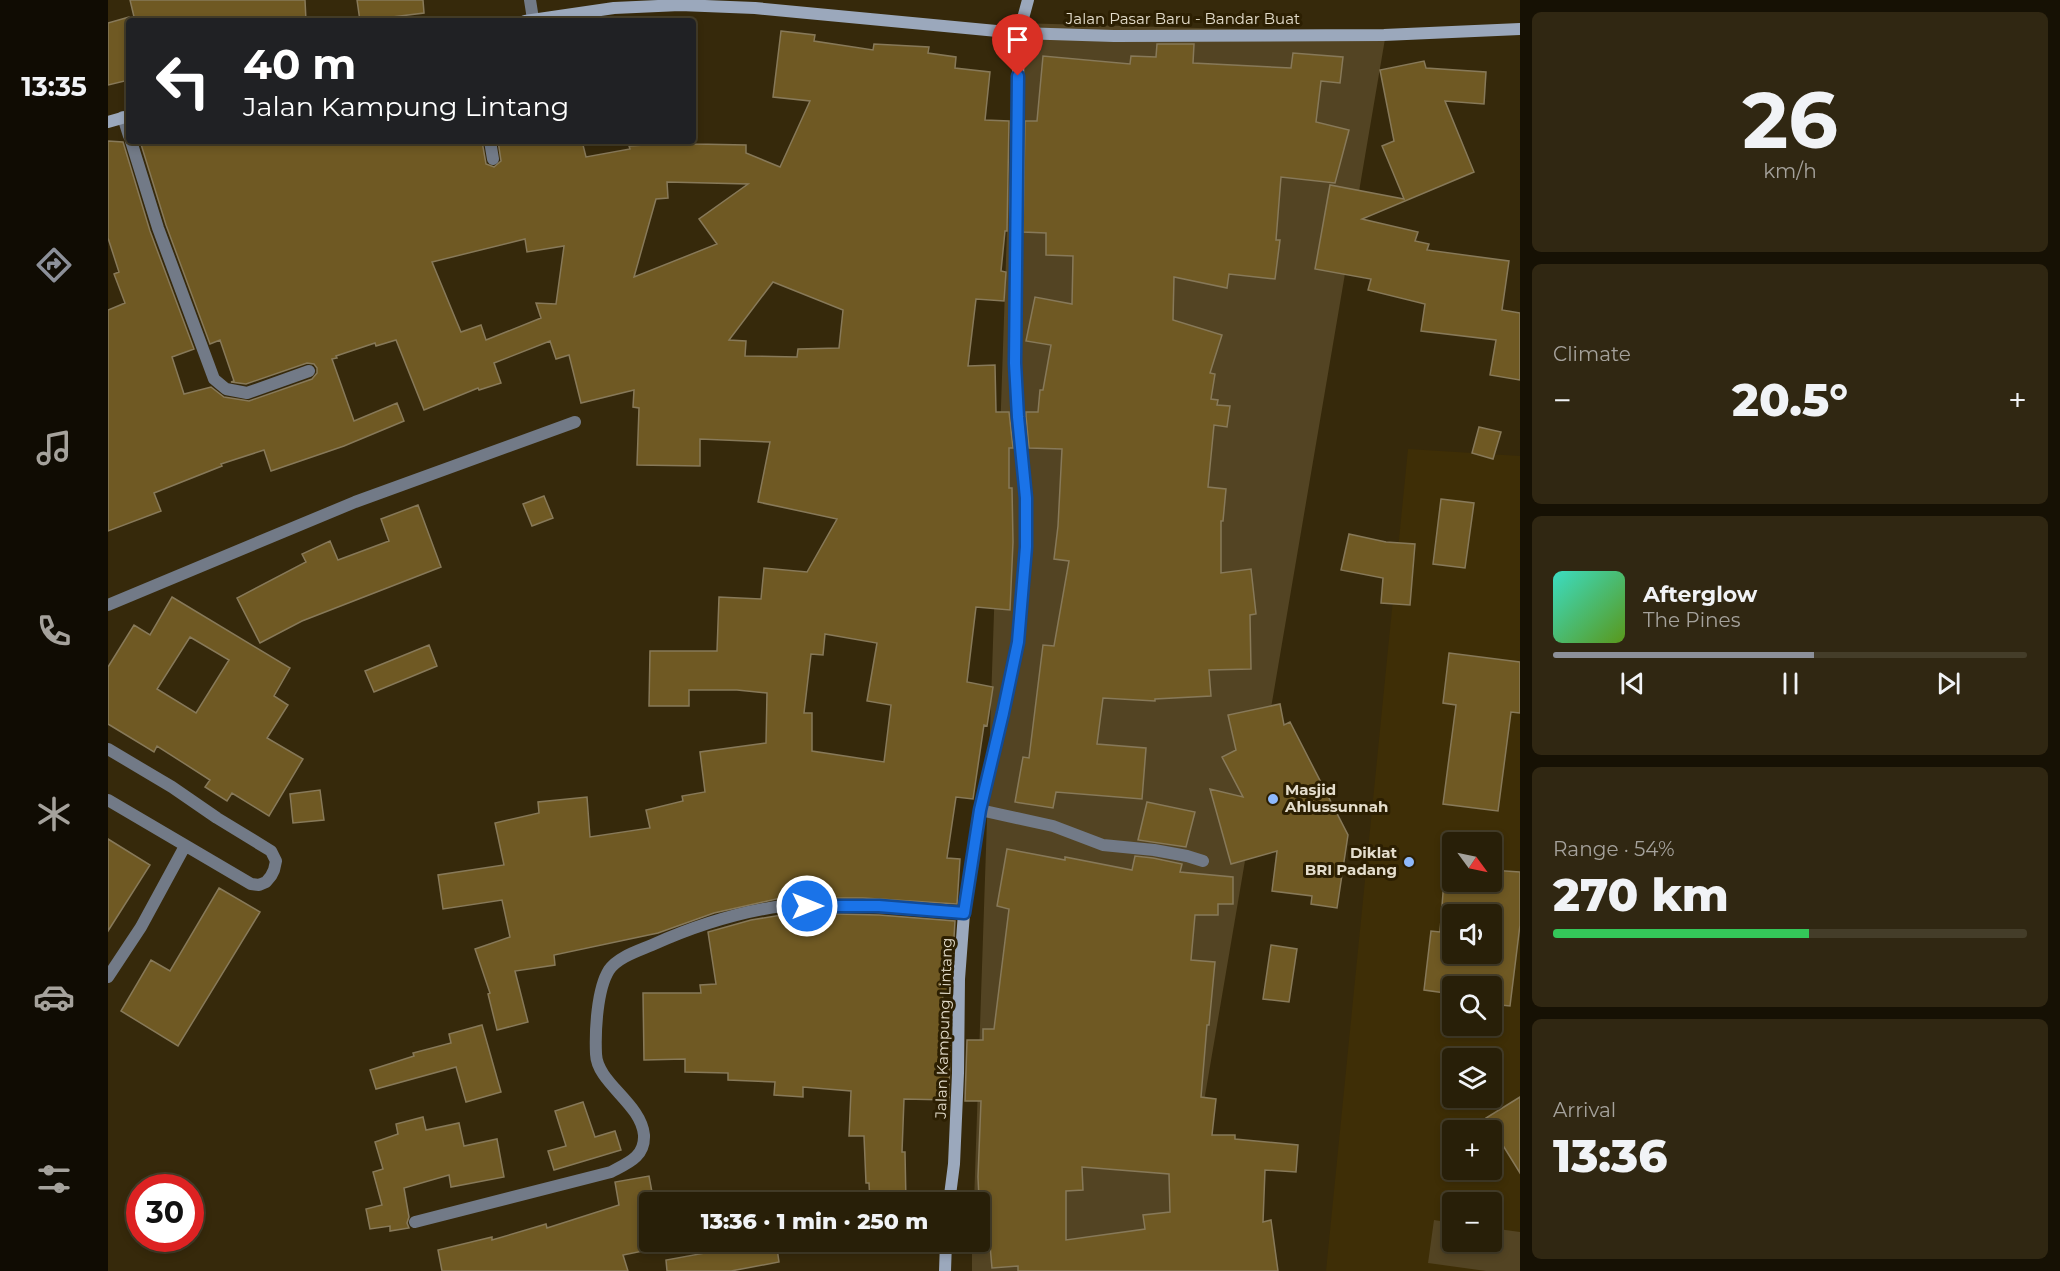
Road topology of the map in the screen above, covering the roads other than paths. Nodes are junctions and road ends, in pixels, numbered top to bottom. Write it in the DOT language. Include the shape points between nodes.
graph roads {
  1 [pos="530,0"];
  2 [pos="1028,0"];
  3 [pos="529,18"];
  4 [pos="543,18"];
  5 [pos="1520,29"];
  6 [pos="1019,33"];
  7 [pos="126,116"];
  8 [pos="108,122"];
  9 [pos="131,144"];
  10 [pos="491,144"];
  11 [pos="494,159"];
  12 [pos="309,371"];
  13 [pos="575,423"];
  14 [pos="108,605"];
  15 [pos="108,749"];
  16 [pos="108,800"];
  17 [pos="980,810"];
  18 [pos="185,846"];
  19 [pos="1203,861"];
  20 [pos="964,913"];
  21 [pos="108,978"];
  22 [pos="950,1192"];
  23 [pos="415,1222"];
  24 [pos="946,1252"];
  25 [pos="945,1271"];
  1 -- 3 [label="street"];
  2 -- 6 [label="street, Jalan Kampung Lintang"];
  4 -- 6 [label="street, Jalan Pasar Baru - Bandar Buat" via="614,8 680,5 755,8"];
  5 -- 6 [label="street, Jalan Pasar Baru - Bandar Buat" via="1384,35"];
  6 -- 17 [label="street, Jalan Kampung Lintang" via="1015,363 1026,547 1018,642"];
  7 -- 8 [label="street"];
  9 -- 12 [label="street" via="214,379 226,389 247,393"];
  10 -- 11 [label="street"];
  13 -- 14 [label="street" via="355,502"];
  15 -- 18 [label="street" via="271,851 276,861 266,882 251,884"];
  16 -- 18 [label="street"];
  17 -- 19 [label="street" via="1053,826 1104,844"];
  17 -- 20 [label="street, Jalan Kampung Lintang"];
  18 -- 21 [label="street"];
  20 -- 22 [label="street, Jalan Kampung Lintang"];
  20 -- 23 [label="street" via="879,906 784,906 703,926 619,960 610,968 601,993 596,1056 597,1066 636,1114 644,1132 644,1144 636,1159 611,1172"];
  24 -- 25 [label="street"];
}
